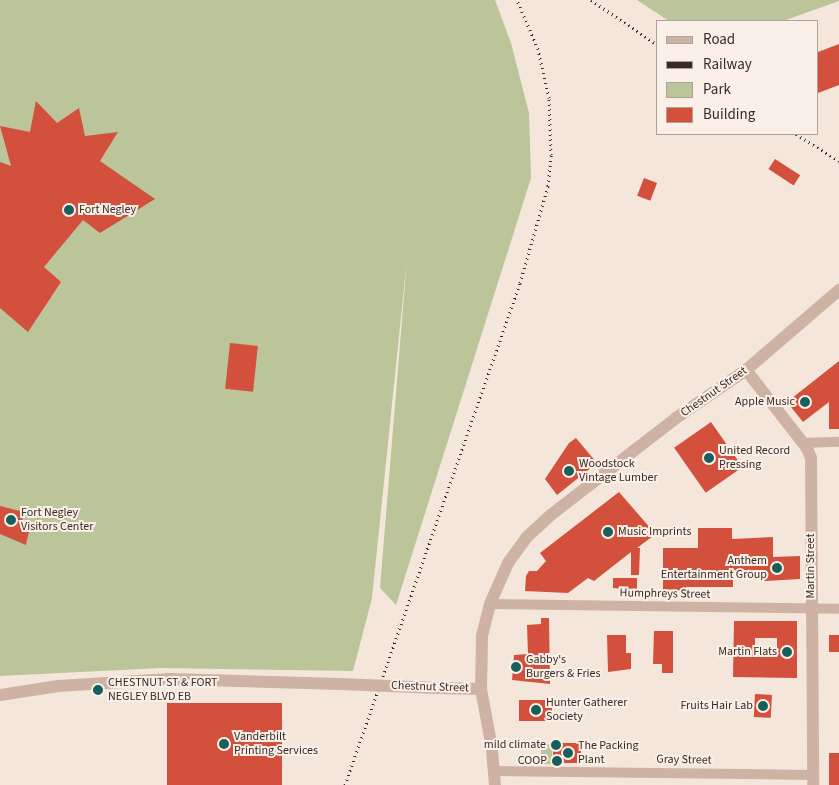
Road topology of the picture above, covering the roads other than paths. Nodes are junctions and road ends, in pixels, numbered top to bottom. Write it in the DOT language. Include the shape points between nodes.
graph roads {
  1 [pos="839,290"];
  2 [pos="746,370"];
  3 [pos="839,442"];
  4 [pos="803,443"];
  5 [pos="490,604"];
  6 [pos="811,609"];
  7 [pos="839,609"];
  8 [pos="480,689"];
  9 [pos="0,695"];
  10 [pos="495,771"];
  11 [pos="813,780"];
  12 [pos="495,785"];
  1 -- 2 [label="street, Chestnut Street"];
  2 -- 4 [label="street, Martin Street"];
  2 -- 5 [label="street, Chestnut Street" via="676,418 526,538 508,563"];
  3 -- 4 [label="street"];
  4 -- 6 [label="street, Martin Street" via="811,458"];
  5 -- 6 [label="street, Humphreys Street"];
  5 -- 8 [label="street, Chestnut Street" via="482,636"];
  6 -- 7 [label="street, Humphreys Street"];
  6 -- 11 [label="street, Martin Street"];
  8 -- 9 [label="street, Chestnut Street, bridge" via="170,679 58,686"];
  8 -- 10 [label="street"];
  10 -- 11 [label="street, Gray Street"];
  10 -- 12 [label="street"];
}
